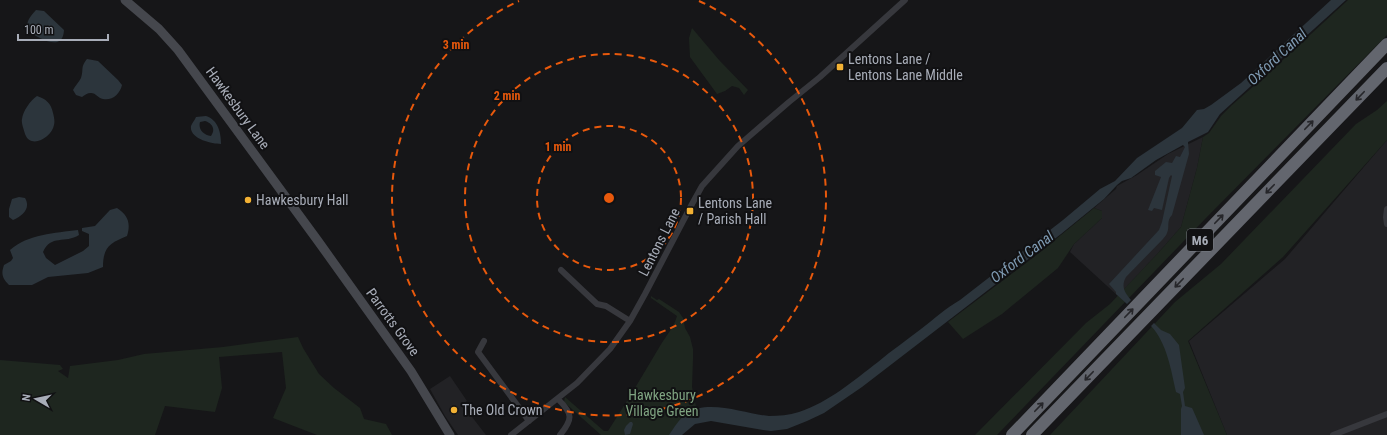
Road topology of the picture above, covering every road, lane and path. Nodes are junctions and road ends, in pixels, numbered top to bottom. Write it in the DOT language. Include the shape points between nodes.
graph roads {
  1 [pos="125,0"];
  2 [pos="905,0"];
  3 [pos="1387,44"];
  4 [pos="1387,68"];
  5 [pos="1387,209"];
  6 [pos="1387,224"];
  7 [pos="318,241"];
  8 [pos="564,271"];
  9 [pos="630,321"];
  10 [pos="484,341"];
  11 [pos="558,399"];
  12 [pos="1387,414"];
  13 [pos="529,421"];
  14 [pos="450,435"];
  15 [pos="511,435"];
  16 [pos="560,435"];
  17 [pos="1012,435"];
  18 [pos="1032,435"];
  19 [pos="1333,435"];
  1 -- 7 [label="main road, Hawkesbury Lane" via="159,29 178,50"];
  2 -- 9 [label="street, Lentons Lane" via="820,77 738,146 702,186"];
  17 -- 3 [label="highway, M6, one-way"];
  4 -- 18 [label="highway, M6, one-way"];
  5 -- 6 [label="street"];
  7 -- 14 [label="main road, Parrotts Grove" via="411,371"];
  8 -- 9 [label="street" via="597,304 606,306"];
  9 -- 11 [label="street, Lentons Lane" via="600,360"];
  10 -- 13 [label="street" via="478,352"];
  11 -- 13 [label="street, Lentons Lane"];
  11 -- 16 [label="street" via="570,417 569,424"];
  12 -- 19 [label="street"];
  13 -- 15 [label="street, Lentons Lane"];
}
